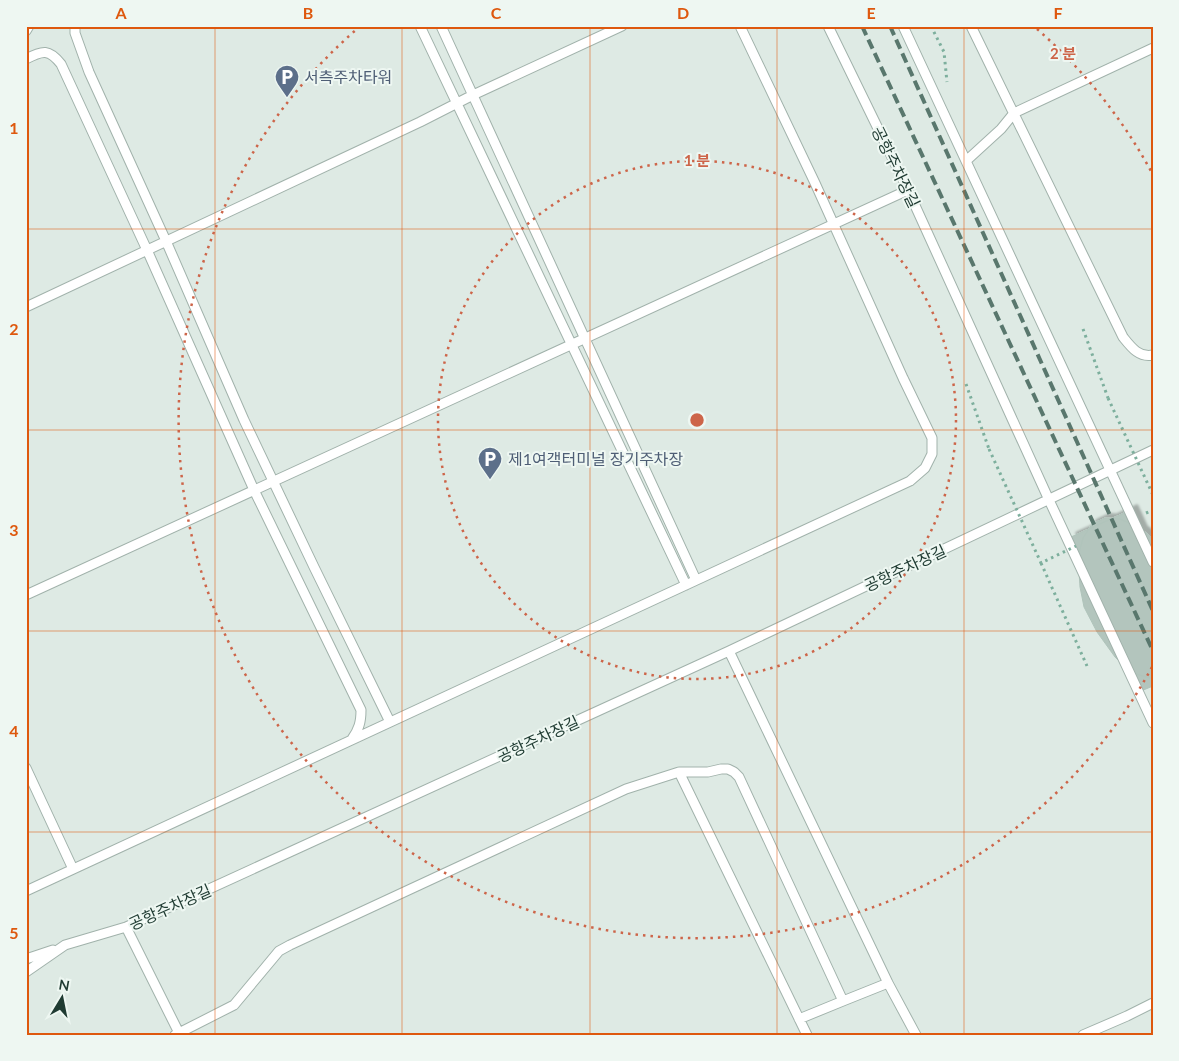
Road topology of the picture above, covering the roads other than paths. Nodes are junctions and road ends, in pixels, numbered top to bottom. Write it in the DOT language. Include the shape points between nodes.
graph roads {
  1 [pos="29,26"];
  2 [pos="75,26"];
  3 [pos="420,26"];
  4 [pos="441,26"];
  5 [pos="622,26"];
  6 [pos="740,26"];
  7 [pos="828,26"];
  8 [pos="903,26"];
  9 [pos="971,26"];
  10 [pos="26,31"];
  11 [pos="1153,48"];
  12 [pos="26,58"];
  13 [pos="473,95"];
  14 [pos="457,103"];
  15 [pos="1014,113"];
  16 [pos="966,161"];
  17 [pos="908,190"];
  18 [pos="833,224"];
  19 [pos="166,241"];
  20 [pos="147,250"];
  21 [pos="26,307"];
  22 [pos="585,338"];
  23 [pos="572,344"];
  24 [pos="1153,356"];
  25 [pos="1153,450"];
  26 [pos="1110,471"];
  27 [pos="273,482"];
  28 [pos="254,490"];
  29 [pos="1049,500"];
  30 [pos="1153,562"];
  31 [pos="696,580"];
  32 [pos="686,585"];
  33 [pos="26,595"];
  34 [pos="729,651"];
  35 [pos="390,722"];
  36 [pos="1153,723"];
  37 [pos="351,740"];
  38 [pos="26,768"];
  39 [pos="679,772"];
  40 [pos="72,869"];
  41 [pos="26,891"];
  42 [pos="126,927"];
  43 [pos="65,945"];
  44 [pos="26,959"];
  45 [pos="26,972"];
  46 [pos="888,983"];
  47 [pos="843,1001"];
  48 [pos="1153,1003"];
  49 [pos="800,1019"];
  50 [pos="178,1034"];
  51 [pos="807,1035"];
  52 [pos="916,1035"];
  53 [pos="1082,1035"];
  1 -- 10 [label="lane"];
  2 -- 19 [label="lane" via="89,72"];
  3 -- 14 [label="lane"];
  4 -- 13 [label="lane"];
  5 -- 13 [label="lane"];
  6 -- 18 [label="lane"];
  7 -- 17 [label="lane, 공항주차장길"];
  8 -- 16 [label="lane"];
  9 -- 15 [label="lane"];
  11 -- 15 [label="lane"];
  12 -- 20 [label="lane" via="46,52 62,64"];
  13 -- 14 [label="lane"];
  13 -- 22 [label="lane"];
  14 -- 19 [label="lane"];
  14 -- 23 [label="lane"];
  15 -- 16 [label="lane"];
  15 -- 24 [label="lane" via="1123,337 1134,351"];
  16 -- 26 [label="lane"];
  17 -- 18 [label="lane"];
  17 -- 29 [label="lane, 공항주차장길"];
  18 -- 22 [label="lane"];
  18 -- 31 [label="lane" via="932,438 932,454 925,468 910,481"];
  19 -- 20 [label="lane"];
  19 -- 27 [label="lane"];
  20 -- 21 [label="lane"];
  20 -- 28 [label="lane"];
  22 -- 23 [label="lane"];
  22 -- 31 [label="lane"];
  23 -- 27 [label="lane"];
  23 -- 32 [label="lane"];
  25 -- 26 [label="lane, 공항주차장길"];
  26 -- 29 [label="lane, 공항주차장길"];
  26 -- 30 [label="lane"];
  27 -- 28 [label="lane"];
  27 -- 35 [label="lane"];
  28 -- 33 [label="lane"];
  28 -- 37 [label="lane" via="361,710 361,721"];
  29 -- 34 [label="lane, 공항주차장길"];
  29 -- 36 [label="lane, 공항주차장길"];
  31 -- 32 [label="lane"];
  32 -- 35 [label="lane"];
  34 -- 42 [label="lane, 공항주차장길"];
  34 -- 46 [label="lane"];
  35 -- 37 [label="lane"];
  37 -- 40 [label="lane"];
  38 -- 40 [label="lane"];
  39 -- 47 [label="lane" via="728,769 739,777"];
  39 -- 49 [label="lane"];
  39 -- 50 [label="lane" via="626,789 290,944 280,951 234,1006"];
  40 -- 41 [label="lane"];
  42 -- 43 [label="lane, 공항주차장길"];
  42 -- 50 [label="lane"];
  43 -- 44 [label="lane"];
  43 -- 45 [label="lane, 공항주차장길"];
  46 -- 47 [label="lane"];
  46 -- 52 [label="lane"];
  47 -- 49 [label="lane"];
  48 -- 53 [label="lane"];
  49 -- 51 [label="lane"];
}
